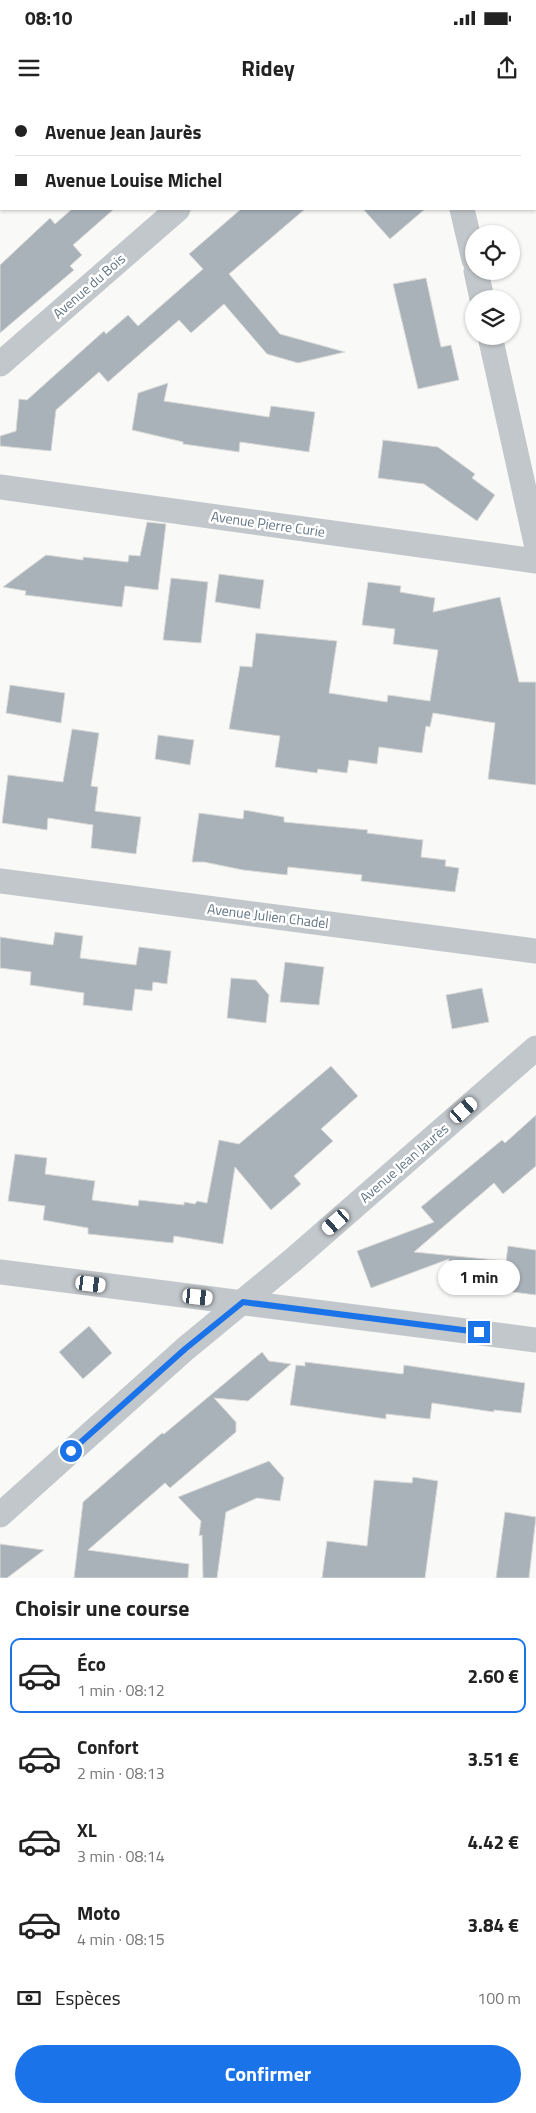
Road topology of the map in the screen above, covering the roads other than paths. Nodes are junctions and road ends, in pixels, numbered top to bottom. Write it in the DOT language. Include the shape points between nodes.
graph roads {
  1 [pos="177,210"];
  2 [pos="462,210"];
  3 [pos="466,225"];
  4 [pos="492,345"];
  5 [pos="0,364"];
  6 [pos="0,487"];
  7 [pos="536,543"];
  8 [pos="536,561"];
  9 [pos="0,881"];
  10 [pos="536,951"];
  11 [pos="536,1048"];
  12 [pos="0,1272"];
  13 [pos="243,1302"];
  14 [pos="536,1340"];
  15 [pos="0,1515"];
  1 -- 5 [label="street, Avenue du Bois"];
  2 -- 3 [label="street"];
  4 -- 7 [label="street"];
  6 -- 8 [label="street, Avenue Pierre Curie"];
  9 -- 10 [label="street, Avenue Julien Chadel"];
  11 -- 13 [label="street, Avenue Jean Jaurès"];
  12 -- 13 [label="street"];
  13 -- 14 [label="street"];
  13 -- 15 [label="street, Avenue Jean Jaurès" via="185,1349"];
}
